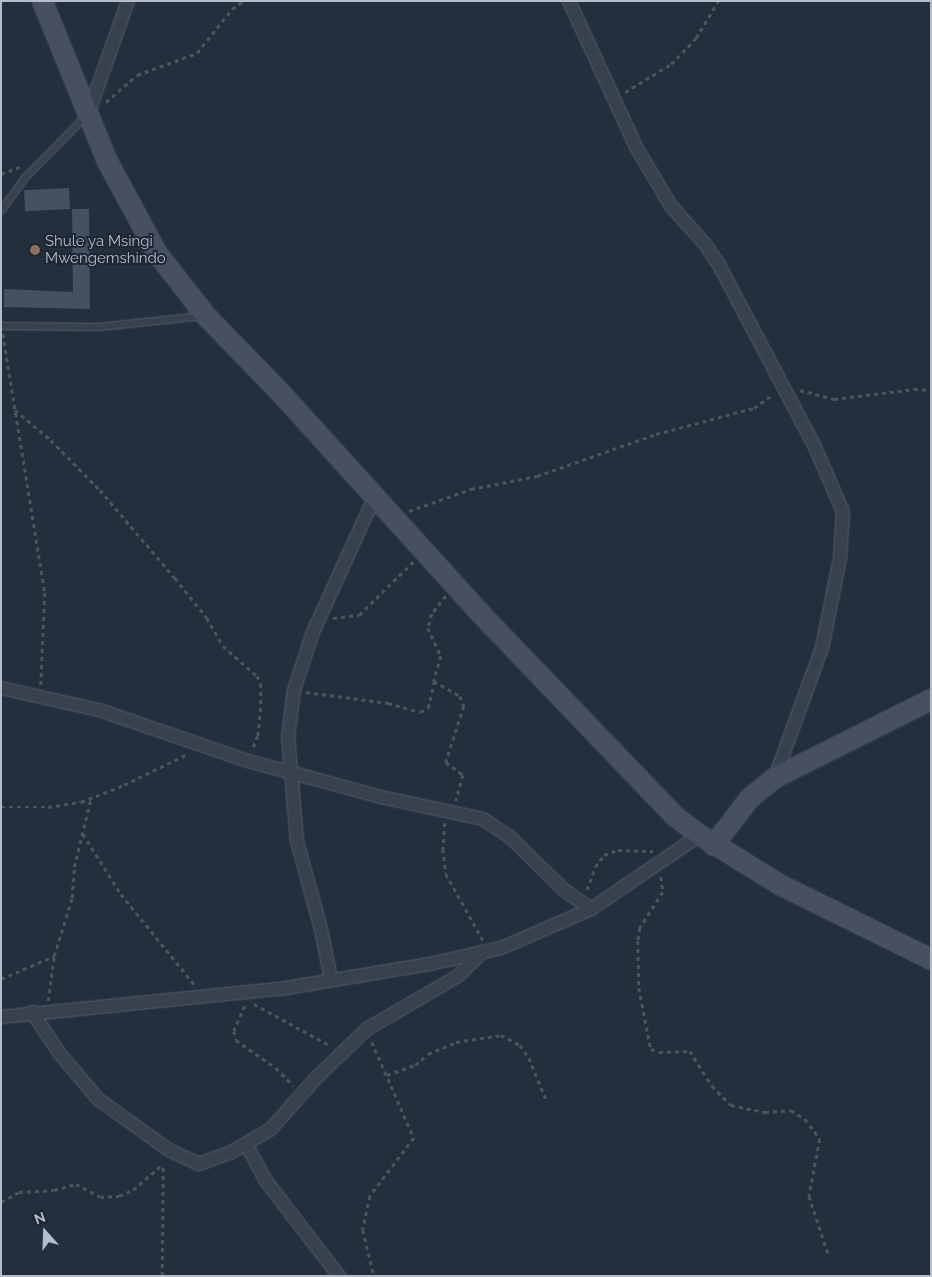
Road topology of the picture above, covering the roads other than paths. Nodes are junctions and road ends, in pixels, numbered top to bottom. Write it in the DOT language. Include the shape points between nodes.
graph roads {
  1 [pos="42,1"];
  2 [pos="128,1"];
  3 [pos="569,1"];
  4 [pos="89,116"];
  5 [pos="1,211"];
  6 [pos="206,316"];
  7 [pos="2,326"];
  8 [pos="375,496"];
  9 [pos="1,688"];
  10 [pos="931,699"];
  11 [pos="288,770"];
  12 [pos="775,777"];
  13 [pos="707,840"];
  14 [pos="587,907"];
  15 [pos="486,951"];
  16 [pos="931,959"];
  17 [pos="331,979"];
  18 [pos="32,1012"];
  19 [pos="1,1017"];
  20 [pos="246,1144"];
  21 [pos="339,1276"];
  1 -- 4 [label="street"];
  2 -- 4 [label="street"];
  3 -- 12 [label="street" via="616,97 636,147 660,190 712,253 783,386 843,512 843,532 822,648"];
  4 -- 5 [label="lane" via="24,179"];
  4 -- 6 [label="street" via="131,210 156,252"];
  6 -- 7 [label="lane" via="98,327"];
  6 -- 8 [label="street"];
  8 -- 11 [label="street" via="318,622 294,690"];
  8 -- 13 [label="street" via="554,692 676,817"];
  9 -- 11 [label="street" via="41,695 129,719 202,746"];
  10 -- 12 [label="street"];
  11 -- 14 [label="street" via="381,797 483,819 510,836 552,879"];
  11 -- 17 [label="street" via="297,841"];
  12 -- 13 [label="street"];
  13 -- 14 [label="street" via="677,852"];
  13 -- 16 [label="street" via="779,884"];
  14 -- 15 [label="street" via="528,939"];
  15 -- 17 [label="street"];
  15 -- 20 [label="street" via="458,976 367,1030 271,1129"];
  17 -- 18 [label="street" via="206,997"];
  18 -- 19 [label="street"];
  18 -- 20 [label="street" via="86,1087 111,1110 184,1159 199,1164"];
  20 -- 21 [label="street" via="266,1181"];
}
